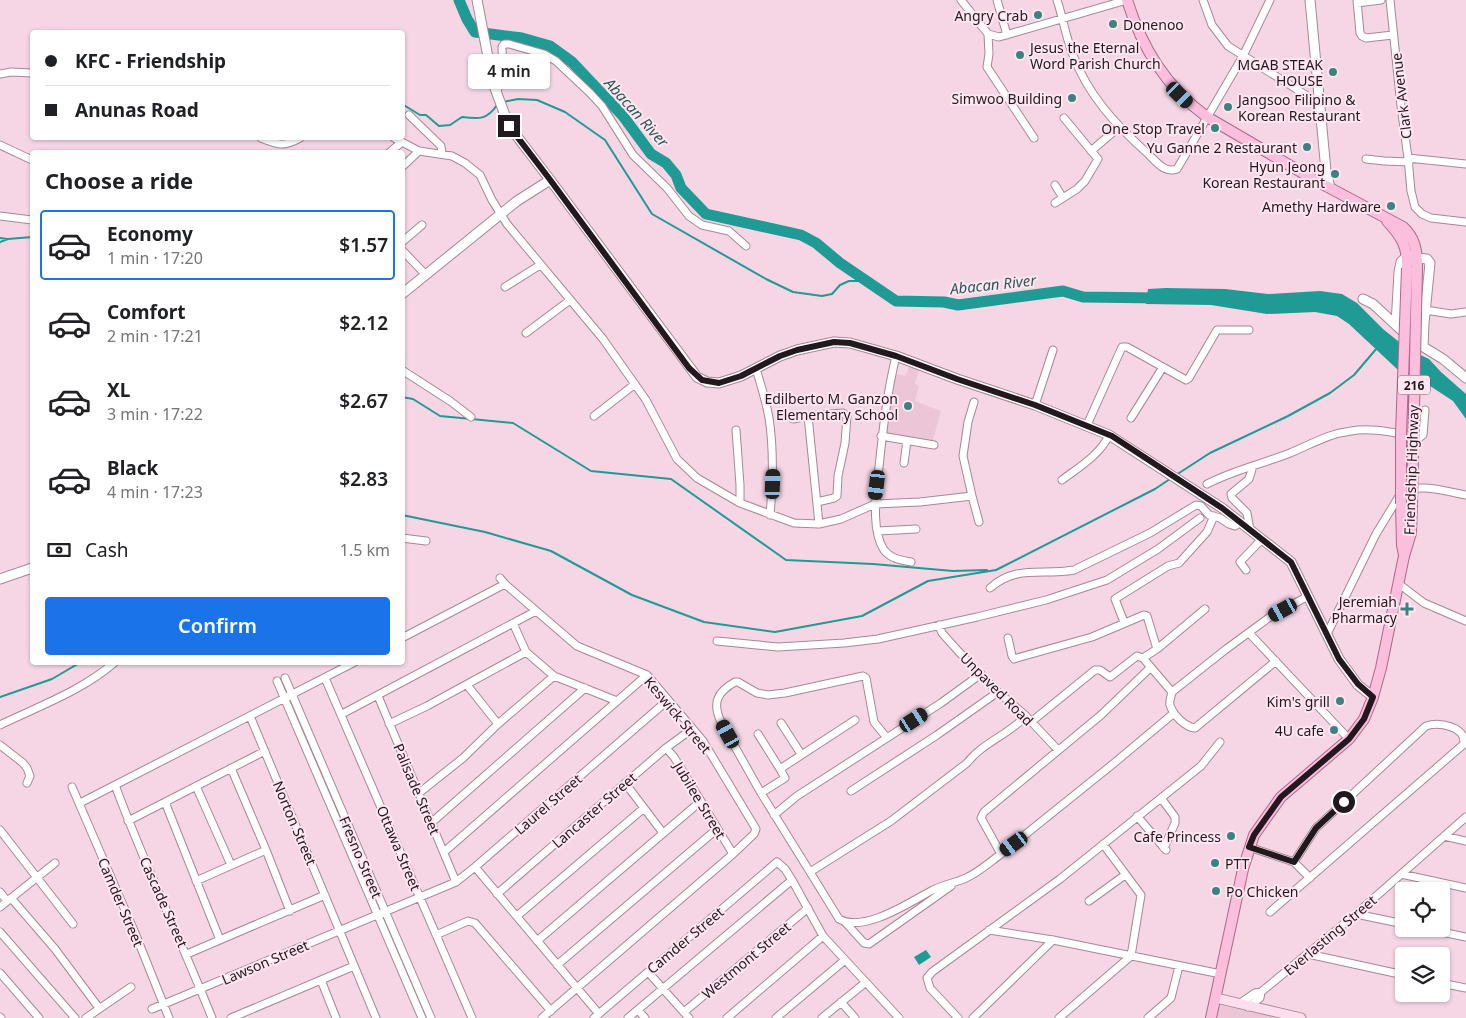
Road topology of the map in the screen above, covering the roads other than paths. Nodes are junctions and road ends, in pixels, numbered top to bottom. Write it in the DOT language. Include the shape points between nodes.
graph roads {
  1 [pos="477,0"];
  2 [pos="961,0"];
  3 [pos="997,0"];
  4 [pos="1057,0"];
  5 [pos="1127,0"];
  6 [pos="1203,0"];
  7 [pos="1310,0"];
  8 [pos="1381,0"];
  9 [pos="1390,0"];
  10 [pos="1357,1"];
  11 [pos="1266,2"];
  12 [pos="1063,19"];
  13 [pos="988,34"];
  14 [pos="1007,35"];
  15 [pos="1393,35"];
  16 [pos="1243,56"];
  17 [pos="30,72"];
  18 [pos="0,74"];
  19 [pos="496,93"];
  20 [pos="1320,104"];
  21 [pos="409,115"];
  22 [pos="1207,117"];
  23 [pos="1064,118"];
  24 [pos="1119,127"];
  25 [pos="1034,138"];
  26 [pos="268,140"];
  27 [pos="296,140"];
  28 [pos="398,140"];
  29 [pos="402,142"];
  30 [pos="0,145"];
  31 [pos="392,150"];
  32 [pos="419,151"];
  33 [pos="1090,151"];
  34 [pos="442,153"];
  35 [pos="1366,158"];
  36 [pos="30,159"];
  37 [pos="1408,160"];
  38 [pos="405,164"];
  39 [pos="1466,164"];
  40 [pos="550,180"];
  41 [pos="1055,185"];
  42 [pos="1330,188"];
  43 [pos="1063,198"];
  44 [pos="1055,203"];
  45 [pos="501,214"];
  46 [pos="0,216"];
  47 [pos="30,220"];
  48 [pos="1466,222"];
  49 [pos="422,226"];
  50 [pos="405,240"];
  51 [pos="746,246"];
  52 [pos="405,253"];
  53 [pos="1412,262"];
  54 [pos="540,265"];
  55 [pos="426,275"];
  56 [pos="505,287"];
  57 [pos="405,292"];
  58 [pos="1363,299"];
  59 [pos="570,300"];
  60 [pos="1425,310"];
  61 [pos="1466,312"];
  62 [pos="1396,326"];
  63 [pos="1249,330"];
  64 [pos="526,333"];
  65 [pos="1424,348"];
  66 [pos="1053,350"];
  67 [pos="896,356"];
  68 [pos="1163,367"];
  69 [pos="756,369"];
  70 [pos="405,372"];
  71 [pos="1466,378"];
  72 [pos="635,384"];
  73 [pos="974,402"];
  74 [pos="1035,405"];
  75 [pos="1425,410"];
  76 [pos="594,416"];
  77 [pos="808,416"];
  78 [pos="470,418"];
  79 [pos="1131,418"];
  80 [pos="793,419"];
  81 [pos="1087,425"];
  82 [pos="736,430"];
  83 [pos="1111,435"];
  84 [pos="881,436"];
  85 [pos="907,440"];
  86 [pos="934,445"];
  87 [pos="904,463"];
  88 [pos="1253,466"];
  89 [pos="1062,480"];
  90 [pos="1207,484"];
  91 [pos="1466,495"];
  92 [pos="972,496"];
  93 [pos="817,502"];
  94 [pos="740,503"];
  95 [pos="875,504"];
  96 [pos="770,515"];
  97 [pos="1214,516"];
  98 [pos="1200,518"];
  99 [pos="979,522"];
  100 [pos="1240,522"];
  101 [pos="819,524"];
  102 [pos="916,529"];
  103 [pos="1250,530"];
  104 [pos="878,531"];
  105 [pos="405,538"];
  106 [pos="1262,539"];
  107 [pos="426,541"];
  108 [pos="1404,556"];
  109 [pos="911,562"];
  110 [pos="30,569"];
  111 [pos="1246,570"];
  112 [pos="500,578"];
  113 [pos="0,579"];
  114 [pos="505,584"];
  115 [pos="1399,584"];
  116 [pos="990,588"];
  117 [pos="1308,596"];
  118 [pos="1206,609"];
  119 [pos="536,611"];
  120 [pos="1466,621"];
  121 [pos="1124,622"];
  122 [pos="513,623"];
  123 [pos="939,625"];
  124 [pos="1249,633"];
  125 [pos="1328,634"];
  126 [pos="405,636"];
  127 [pos="1008,638"];
  128 [pos="717,641"];
  129 [pos="1157,649"];
  130 [pos="526,652"];
  131 [pos="1143,658"];
  132 [pos="1276,661"];
  133 [pos="112,665"];
  134 [pos="349,665"];
  135 [pos="1150,668"];
  136 [pos="981,674"];
  137 [pos="647,675"];
  138 [pos="554,676"];
  139 [pos="285,678"];
  140 [pos="325,678"];
  141 [pos="277,681"];
  142 [pos="467,685"];
  143 [pos="585,688"];
  144 [pos="998,692"];
  145 [pos="1172,692"];
  146 [pos="292,695"];
  147 [pos="378,696"];
  148 [pos="1373,697"];
  149 [pos="285,698"];
  150 [pos="668,700"];
  151 [pos="617,701"];
  152 [pos="1174,713"];
  153 [pos="342,714"];
  154 [pos="250,716"];
  155 [pos="1028,719"];
  156 [pos="855,720"];
  157 [pos="780,723"];
  158 [pos="389,724"];
  159 [pos="498,724"];
  160 [pos="0,725"];
  161 [pos="692,729"];
  162 [pos="758,734"];
  163 [pos="887,738"];
  164 [pos="1465,738"];
  165 [pos="1349,739"];
  166 [pos="1220,742"];
  167 [pos="0,745"];
  168 [pos="666,748"];
  169 [pos="1058,750"];
  170 [pos="265,751"];
  171 [pos="801,754"];
  172 [pos="231,768"];
  173 [pos="780,769"];
  174 [pos="26,783"];
  175 [pos="624,784"];
  176 [pos="115,785"];
  177 [pos="196,786"];
  178 [pos="72,787"];
  179 [pos="851,791"];
  180 [pos="419,793"];
  181 [pos="761,793"];
  182 [pos="1161,798"];
  183 [pos="701,801"];
  184 [pos="165,802"];
  185 [pos="80,803"];
  186 [pos="644,808"];
  187 [pos="774,815"];
  188 [pos="1137,816"];
  189 [pos="1466,817"];
  190 [pos="128,821"];
  191 [pos="431,823"];
  192 [pos="717,829"];
  193 [pos="0,830"];
  194 [pos="663,833"];
  195 [pos="1444,836"];
  196 [pos="1466,841"];
  197 [pos="1103,844"];
  198 [pos="1249,847"];
  199 [pos="266,850"];
  200 [pos="444,852"];
  201 [pos="733,854"];
  202 [pos="1001,854"];
  203 [pos="1294,862"];
  204 [pos="55,863"];
  205 [pos="231,865"];
  206 [pos="476,867"];
  207 [pos="810,872"];
  208 [pos="1401,874"];
  209 [pos="1125,875"];
  210 [pos="37,877"];
  211 [pos="1310,878"];
  212 [pos="792,880"];
  213 [pos="196,881"];
  214 [pos="456,882"];
  215 [pos="955,883"];
  216 [pos="1466,888"];
  217 [pos="0,892"];
  218 [pos="497,894"];
  219 [pos="325,895"];
  220 [pos="420,896"];
  221 [pos="9,900"];
  222 [pos="1089,901"];
  223 [pos="0,907"];
  224 [pos="808,908"];
  225 [pos="290,911"];
  226 [pos="1270,912"];
  227 [pos="381,913"];
  228 [pos="1356,914"];
  229 [pos="516,916"];
  230 [pos="845,922"];
  231 [pos="1395,922"];
  232 [pos="73,924"];
  233 [pos="989,930"];
  234 [pos="341,931"];
  235 [pos="0,932"];
  236 [pos="1450,934"];
  237 [pos="436,935"];
  238 [pos="823,936"];
  239 [pos="1466,937"];
  240 [pos="220,940"];
  241 [pos="1054,940"];
  242 [pos="537,941"];
  243 [pos="187,954"];
  244 [pos="1308,954"];
  245 [pos="1131,956"];
  246 [pos="845,960"];
  247 [pos="557,965"];
  248 [pos="354,966"];
  249 [pos="1180,966"];
  250 [pos="648,972"];
  251 [pos="0,973"];
  252 [pos="1395,973"];
  253 [pos="1221,974"];
  254 [pos="322,980"];
  255 [pos="866,982"];
  256 [pos="1450,985"];
  257 [pos="131,987"];
  258 [pos="576,988"];
  259 [pos="1466,988"];
  260 [pos="664,989"];
  261 [pos="201,990"];
  262 [pos="1216,998"];
  263 [pos="840,1002"];
  264 [pos="1244,1005"];
  265 [pos="163,1006"];
  266 [pos="99,1008"];
  267 [pos="152,1010"];
  268 [pos="638,1010"];
  269 [pos="551,1011"];
  270 [pos="251,1014"];
  271 [pos="686,1015"];
  272 [pos="1273,1015"];
  273 [pos="596,1016"];
  274 [pos="39,1018"];
  275 [pos="75,1018"];
  276 [pos="86,1018"];
  277 [pos="169,1018"];
  278 [pos="212,1018"];
  279 [pos="231,1018"];
  280 [pos="336,1018"];
  281 [pos="376,1018"];
  282 [pos="422,1018"];
  283 [pos="431,1018"];
  284 [pos="472,1018"];
  285 [pos="542,1018"];
  286 [pos="628,1018"];
  287 [pos="645,1018"];
  288 [pos="727,1018"];
  289 [pos="776,1018"];
  290 [pos="822,1018"];
  291 [pos="855,1018"];
  292 [pos="899,1018"];
  293 [pos="958,1018"];
  294 [pos="973,1018"];
  295 [pos="1058,1018"];
  296 [pos="1148,1018"];
  297 [pos="1211,1018"];
  298 [pos="1301,1018"];
  1 -- 19 [label="street"];
  2 -- 13 [label="street"];
  3 -- 14 [label="street"];
  4 -- 12 [label="street"];
  5 -- 12 [label="street"];
  5 -- 22 [label="main road, Friendship Highway / 216" via="1142,41 1156,64 1172,86"];
  6 -- 16 [label="street" via="1218,35"];
  7 -- 20 [label="street"];
  8 -- 10 [label="street"];
  9 -- 15 [label="street, Clark Avenue"];
  10 -- 15 [label="street" via="1362,36"];
  11 -- 16 [label="street"];
  12 -- 14 [label="street"];
  12 -- 24 [label="street" via="1069,45 1082,76 1102,108"];
  13 -- 14 [label="street"];
  13 -- 25 [label="street" via="987,67"];
  15 -- 37 [label="street, Clark Avenue"];
  16 -- 20 [label="street"];
  16 -- 22 [label="street"];
  17 -- 18 [label="street"];
  19 -- 40 [label="street" via="509,126"];
  19 -- 51 [label="street" via="503,78 504,44 544,54 556,61 602,106 633,155 667,188 689,216 702,225 729,231"];
  20 -- 42 [label="street"];
  21 -- 34 [label="street" via="441,146"];
  22 -- 24 [label="street" via="1177,168 1172,171 1163,168"];
  22 -- 42 [label="main road, Friendship Highway / 216"];
  23 -- 33 [label="street"];
  24 -- 33 [label="street"];
  26 -- 27 [label="street" via="282,145"];
  28 -- 29 [label="street"];
  29 -- 31 [label="street"];
  29 -- 32 [label="street"];
  30 -- 36 [label="street"];
  32 -- 34 [label="street"];
  32 -- 38 [label="street"];
  33 -- 43 [label="street" via="1098,159 1085,181"];
  34 -- 45 [label="street" via="458,158 477,171"];
  35 -- 37 [label="street"];
  37 -- 39 [label="street"];
  37 -- 48 [label="street, Clark Avenue" via="1415,207 1431,218"];
  40 -- 45 [label="street"];
  40 -- 69 [label="street" via="697,377 719,383"];
  41 -- 43 [label="street"];
  42 -- 53 [label="main road, Friendship Highway / 216" via="1409,232 1416,248"];
  43 -- 44 [label="street"];
  45 -- 54 [label="street"];
  45 -- 55 [label="street"];
  46 -- 47 [label="street"];
  49 -- 50 [label="street"];
  52 -- 55 [label="street"];
  53 -- 60 [label="street" via="1427,259 1430,263"];
  53 -- 62 [label="street" via="1401,262"];
  53 -- 108 [label="main road, Friendship Highway / 216, bridge" via="1401,434"];
  53 -- 108 [label="main road, Friendship Highway / 216, bridge" via="1412,504 1411,533"];
  54 -- 56 [label="street"];
  54 -- 59 [label="street"];
  55 -- 57 [label="street"];
  58 -- 62 [label="street"];
  59 -- 64 [label="street"];
  59 -- 72 [label="street"];
  60 -- 61 [label="street" via="1451,314"];
  60 -- 65 [label="street"];
  62 -- 65 [label="street"];
  63 -- 68 [label="street" via="1217,330 1187,380"];
  65 -- 71 [label="street"];
  66 -- 74 [label="street"];
  67 -- 69 [label="street" via="850,343 834,342 797,350"];
  67 -- 74 [label="street"];
  67 -- 84 [label="street"];
  68 -- 79 [label="street"];
  68 -- 81 [label="street" via="1122,347"];
  69 -- 96 [label="street" via="771,433"];
  70 -- 78 [label="street"];
  72 -- 76 [label="street"];
  72 -- 94 [label="street" via="677,459 697,478"];
  73 -- 92 [label="street" via="963,456"];
  74 -- 81 [label="street"];
  75 -- 88 [label="street" via="1423,435 1420,437 1353,430 1325,436"];
  77 -- 80 [label="street"];
  77 -- 93 [label="street"];
  77 -- 93 [label="street" via="843,413 847,416 837,496"];
  81 -- 83 [label="street"];
  82 -- 94 [label="street"];
  83 -- 89 [label="street" via="1099,450"];
  83 -- 100 [label="street"];
  84 -- 85 [label="street"];
  84 -- 95 [label="street"];
  85 -- 86 [label="street"];
  85 -- 87 [label="street"];
  88 -- 90 [label="street"];
  88 -- 103 [label="street" via="1249,479 1231,494 1247,513"];
  91 -- 125 [label="street" via="1418,488 1402,493 1376,534"];
  92 -- 95 [label="street"];
  92 -- 99 [label="street"];
  93 -- 101 [label="street"];
  94 -- 96 [label="street"];
  95 -- 101 [label="street" via="841,520"];
  95 -- 104 [label="street"];
  96 -- 101 [label="street" via="794,523"];
  97 -- 100 [label="street" via="1232,525"];
  97 -- 116 [label="street" via="1195,506 1150,533 1074,570 1013,574"];
  97 -- 121 [label="street" via="1206,532 1179,563 1168,566 1115,599"];
  98 -- 123 [label="street" via="1107,580 1046,600"];
  100 -- 103 [label="street"];
  102 -- 104 [label="street"];
  103 -- 106 [label="street"];
  104 -- 109 [label="street" via="889,555"];
  105 -- 107 [label="street"];
  106 -- 111 [label="street" via="1240,562"];
  106 -- 117 [label="street" via="1291,562"];
  108 -- 115 [label="main road, Friendship Highway / 216"];
  110 -- 113 [label="street"];
  112 -- 114 [label="street, Keswick Street"];
  114 -- 119 [label="street, Keswick Street"];
  114 -- 126 [label="street"];
  115 -- 120 [label="street" via="1424,603"];
  115 -- 148 [label="main road, Friendship Highway / 216"];
  117 -- 124 [label="street"];
  117 -- 125 [label="street"];
  118 -- 129 [label="street"];
  119 -- 122 [label="street"];
  119 -- 137 [label="street, Keswick Street" via="577,646"];
  121 -- 127 [label="street" via="1092,637 1014,659"];
  121 -- 129 [label="street" via="1139,615 1147,616"];
  122 -- 130 [label="street"];
  122 -- 147 [label="street"];
  123 -- 128 [label="street" via="844,643 778,646"];
  123 -- 136 [label="street, Unpaved Road" via="942,633"];
  124 -- 132 [label="street"];
  124 -- 145 [label="street"];
  125 -- 148 [label="street" via="1339,659 1358,684"];
  129 -- 131 [label="street"];
  130 -- 138 [label="street"];
  130 -- 142 [label="street"];
  131 -- 135 [label="street"];
  131 -- 155 [label="street" via="1135,657 1110,677 1095,670"];
  132 -- 152 [label="street" via="1195,728 1188,727"];
  132 -- 165 [label="street"];
  133 -- 160 [label="street" via="73,691"];
  134 -- 140 [label="street"];
  135 -- 145 [label="street"];
  135 -- 169 [label="street"];
  136 -- 144 [label="street, Unpaved Road"];
  136 -- 163 [label="street"];
  137 -- 150 [label="street, Keswick Street"];
  137 -- 151 [label="street"];
  138 -- 143 [label="street"];
  138 -- 159 [label="street"];
  139 -- 146 [label="street, Fresno Street"];
  140 -- 146 [label="street"];
  140 -- 153 [label="street, Ottawa Street"];
  141 -- 149 [label="street, Fresno Street"];
  142 -- 158 [label="street"];
  142 -- 159 [label="street"];
  143 -- 151 [label="street"];
  143 -- 191 [label="street"];
  144 -- 155 [label="street, Unpaved Road"];
  144 -- 179 [label="street"];
  145 -- 152 [label="street" via="1170,705"];
  146 -- 149 [label="street"];
  146 -- 227 [label="street, Fresno Street"];
  147 -- 153 [label="street"];
  147 -- 158 [label="street, Palisade Street"];
  148 -- 165 [label="main road, Friendship Highway / 216" via="1364,719"];
  149 -- 154 [label="street"];
  149 -- 227 [label="street, Fresno Street"];
  150 -- 161 [label="street, Keswick Street"];
  150 -- 206 [label="street, Laurel Street"];
  151 -- 200 [label="street"];
  152 -- 202 [label="street"];
  153 -- 220 [label="street, Ottawa Street"];
  154 -- 170 [label="street, Norton Street"];
  154 -- 176 [label="street"];
  155 -- 169 [label="street, Unpaved Road"];
  155 -- 207 [label="street" via="977,752 891,821"];
  156 -- 171 [label="street"];
  157 -- 171 [label="street"];
  158 -- 180 [label="street, Palisade Street"];
  159 -- 180 [label="street" via="463,758"];
  161 -- 168 [label="street, Lancaster Street"];
  161 -- 201 [label="street, Keswick Street" via="703,741 756,828"];
  162 -- 173 [label="street"];
  163 -- 181 [label="street" via="874,722 863,676 768,695 735,682 720,694 716,702 717,711"];
  163 -- 187 [label="street" via="797,796"];
  164 -- 203 [label="street" via="1451,727 1435,723 1426,726 1316,828"];
  164 -- 211 [label="street" via="1464,744"];
  165 -- 198 [label="main road, Friendship Highway / 216" via="1281,797"];
  166 -- 182 [label="street" via="1201,766"];
  167 -- 174 [label="street" via="27,768 30,776"];
  168 -- 175 [label="street, Lancaster Street"];
  168 -- 183 [label="street, Jubilee Street"];
  169 -- 202 [label="street" via="984,812 981,818"];
  170 -- 172 [label="street"];
  170 -- 219 [label="street, Norton Street"];
  171 -- 173 [label="street"];
  172 -- 177 [label="street"];
  172 -- 199 [label="street"];
  173 -- 181 [label="street" via="785,778"];
  175 -- 186 [label="street"];
  175 -- 218 [label="street, Lancaster Street"];
  176 -- 185 [label="street"];
  176 -- 190 [label="street, Cascade Street"];
  177 -- 184 [label="street"];
  177 -- 205 [label="street"];
  178 -- 185 [label="street, Camder Street"];
  180 -- 191 [label="street, Palisade Street"];
  181 -- 187 [label="street"];
  182 -- 188 [label="street"];
  182 -- 188 [label="street" via="1175,817 1165,850"];
  183 -- 192 [label="street, Jubilee Street"];
  183 -- 194 [label="street"];
  184 -- 190 [label="street"];
  184 -- 213 [label="street"];
  185 -- 265 [label="street, Camder Street"];
  186 -- 194 [label="street"];
  186 -- 229 [label="street"];
  187 -- 207 [label="street"];
  188 -- 197 [label="street"];
  189 -- 195 [label="street, Everlasting Street"];
  190 -- 243 [label="street, Cascade Street"];
  191 -- 200 [label="street, Palisade Street"];
  192 -- 201 [label="street, Jubilee Street"];
  192 -- 247 [label="street"];
  193 -- 210 [label="street"];
  194 -- 242 [label="street"];
  195 -- 196 [label="street"];
  195 -- 208 [label="street, Everlasting Street"];
  197 -- 209 [label="street"];
  197 -- 233 [label="street"];
  198 -- 203 [label="street"];
  198 -- 253 [label="main road, Friendship Highway / 216"];
  199 -- 205 [label="street"];
  199 -- 225 [label="street"];
  200 -- 214 [label="street, Palisade Street"];
  201 -- 258 [label="street"];
  202 -- 215 [label="street"];
  203 -- 211 [label="street"];
  204 -- 210 [label="street"];
  205 -- 213 [label="street"];
  206 -- 214 [label="street, Laurel Street"];
  206 -- 218 [label="street"];
  207 -- 230 [label="street" via="839,919"];
  208 -- 216 [label="street"];
  208 -- 228 [label="street, Everlasting Street"];
  209 -- 222 [label="street"];
  209 -- 245 [label="street" via="1140,895"];
  210 -- 221 [label="street"];
  210 -- 232 [label="street"];
  211 -- 226 [label="street"];
  212 -- 224 [label="street"];
  212 -- 250 [label="street, Camder Street" via="777,862"];
  212 -- 260 [label="street"];
  213 -- 240 [label="street"];
  214 -- 220 [label="street, Laurel Street"];
  215 -- 230 [label="street" via="932,890 879,916 854,923"];
  215 -- 230 [label="street" via="869,944 864,943"];
  217 -- 221 [label="street"];
  218 -- 229 [label="street"];
  219 -- 225 [label="street"];
  219 -- 234 [label="street, Norton Street"];
  220 -- 227 [label="street, Laurel Street"];
  220 -- 237 [label="street, Ottawa Street"];
  221 -- 223 [label="street"];
  221 -- 266 [label="street" via="55,950"];
  224 -- 238 [label="street"];
  224 -- 271 [label="street, Westmont Street"];
  225 -- 240 [label="street"];
  227 -- 234 [label="street, Lawson Street"];
  227 -- 282 [label="street, Fresno Street"];
  227 -- 283 [label="street, Fresno Street"];
  228 -- 231 [label="street"];
  228 -- 244 [label="street, Everlasting Street"];
  229 -- 242 [label="street"];
  233 -- 241 [label="street"];
  233 -- 293 [label="street" via="927,978 930,988"];
  234 -- 248 [label="street, Norton Street"];
  234 -- 261 [label="street, Lawson Street"];
  235 -- 275 [label="street"];
  236 -- 239 [label="street"];
  237 -- 269 [label="street" via="468,921 475,923"];
  237 -- 284 [label="street, Ottawa Street"];
  238 -- 246 [label="street"];
  238 -- 288 [label="street"];
  240 -- 243 [label="street"];
  241 -- 245 [label="street"];
  241 -- 294 [label="street"];
  242 -- 247 [label="street"];
  243 -- 261 [label="street, Cascade Street"];
  244 -- 252 [label="street"];
  244 -- 264 [label="street, Everlasting Street" via="1261,992 1255,992"];
  245 -- 249 [label="street"];
  245 -- 295 [label="street"];
  246 -- 255 [label="street"];
  246 -- 289 [label="street"];
  247 -- 258 [label="street"];
  248 -- 254 [label="street"];
  248 -- 281 [label="street, Norton Street"];
  249 -- 253 [label="street"];
  249 -- 296 [label="street" via="1171,998"];
  250 -- 260 [label="street"];
  250 -- 273 [label="street, Camder Street"];
  251 -- 274 [label="street"];
  253 -- 262 [label="main road, Friendship Highway / 216"];
  254 -- 270 [label="street"];
  254 -- 280 [label="street"];
  255 -- 263 [label="street"];
  255 -- 292 [label="street"];
  256 -- 259 [label="street"];
  257 -- 266 [label="street"];
  258 -- 269 [label="street"];
  258 -- 273 [label="street"];
  260 -- 268 [label="street"];
  260 -- 271 [label="street"];
  261 -- 265 [label="street, Lawson Street"];
  261 -- 278 [label="street, Cascade Street"];
  262 -- 264 [label="main road"];
  262 -- 297 [label="main road, Friendship Highway / 216"];
  263 -- 290 [label="street"];
  263 -- 291 [label="street"];
  264 -- 272 [label="main road"];
  265 -- 267 [label="street, Lawson Street"];
  265 -- 277 [label="street, Camder Street"];
  266 -- 276 [label="street"];
  268 -- 286 [label="street"];
  268 -- 287 [label="street"];
  269 -- 285 [label="street"];
  270 -- 279 [label="street"];
  272 -- 298 [label="main road"];
}
